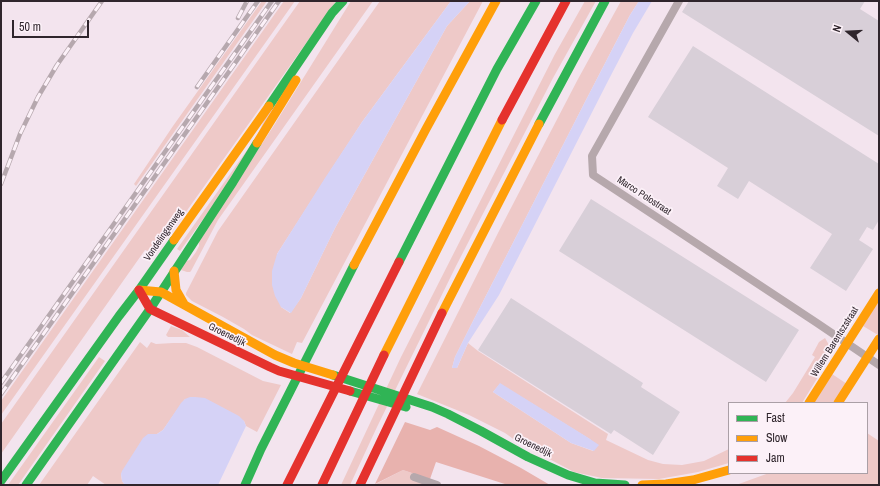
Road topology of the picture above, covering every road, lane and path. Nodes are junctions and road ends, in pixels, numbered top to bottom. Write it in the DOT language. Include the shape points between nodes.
graph roads {
  1 [pos="344,1"];
  2 [pos="496,1"];
  3 [pos="536,1"];
  4 [pos="566,1"];
  5 [pos="605,1"];
  6 [pos="679,1"];
  7 [pos="174,271"];
  8 [pos="139,290"];
  9 [pos="161,292"];
  10 [pos="879,293"];
  11 [pos="185,305"];
  12 [pos="150,309"];
  13 [pos="879,339"];
  14 [pos="847,344"];
  15 [pos="868,358"];
  16 [pos="879,365"];
  17 [pos="810,402"];
  18 [pos="839,402"];
  19 [pos="431,411"];
  20 [pos="728,470"];
  21 [pos="414,477"];
  22 [pos="1,481"];
  23 [pos="595,484"];
  24 [pos="26,485"];
  25 [pos="245,485"];
  26 [pos="288,485"];
  27 [pos="322,485"];
  28 [pos="360,485"];
  29 [pos="437,485"];
  30 [pos="626,485"];
  31 [pos="642,485"];
  1 -- 7 [label="main road, Vondelingenweg" via="233,182"];
  1 -- 8 [label="main road, Vondelingenweg" via="332,13"];
  2 -- 25 [label="main road" via="340,291"];
  3 -- 26 [label="main road" via="497,69 437,186"];
  4 -- 27 [label="main road" via="492,139"];
  5 -- 28 [label="main road" via="531,138 447,303"];
  6 -- 14 [label="street, Marco Polostraat" via="592,156 593,175"];
  7 -- 9 [label="main road, Vondelingenweg"];
  7 -- 11 [label="main road" via="176,290"];
  8 -- 9 [label="main road, Groenedijk"];
  8 -- 12 [label="main road"];
  8 -- 22 [label="main road, Vondelingenweg"];
  9 -- 11 [label="main road, Groenedijk"];
  9 -- 12 [label="main road, Vondelingenweg"];
  10 -- 14 [label="main road, Willem Barentszstraat"];
  11 -- 19 [label="main road, Groenedijk" via="275,355"];
  12 -- 19 [label="main road, Groenedijk" via="279,371"];
  12 -- 24 [label="main road, Vondelingenweg"];
  13 -- 15 [label="main road"];
  14 -- 15 [label="street"];
  14 -- 17 [label="main road, Willem Barentszstraat"];
  15 -- 16 [label="street"];
  15 -- 18 [label="main road"];
  19 -- 23 [label="main road, Groenedijk" via="448,420 464,423 568,475"];
  20 -- 31 [label="main road" via="693,480"];
  21 -- 29 [label="street"];
  23 -- 30 [label="main road"];
}
